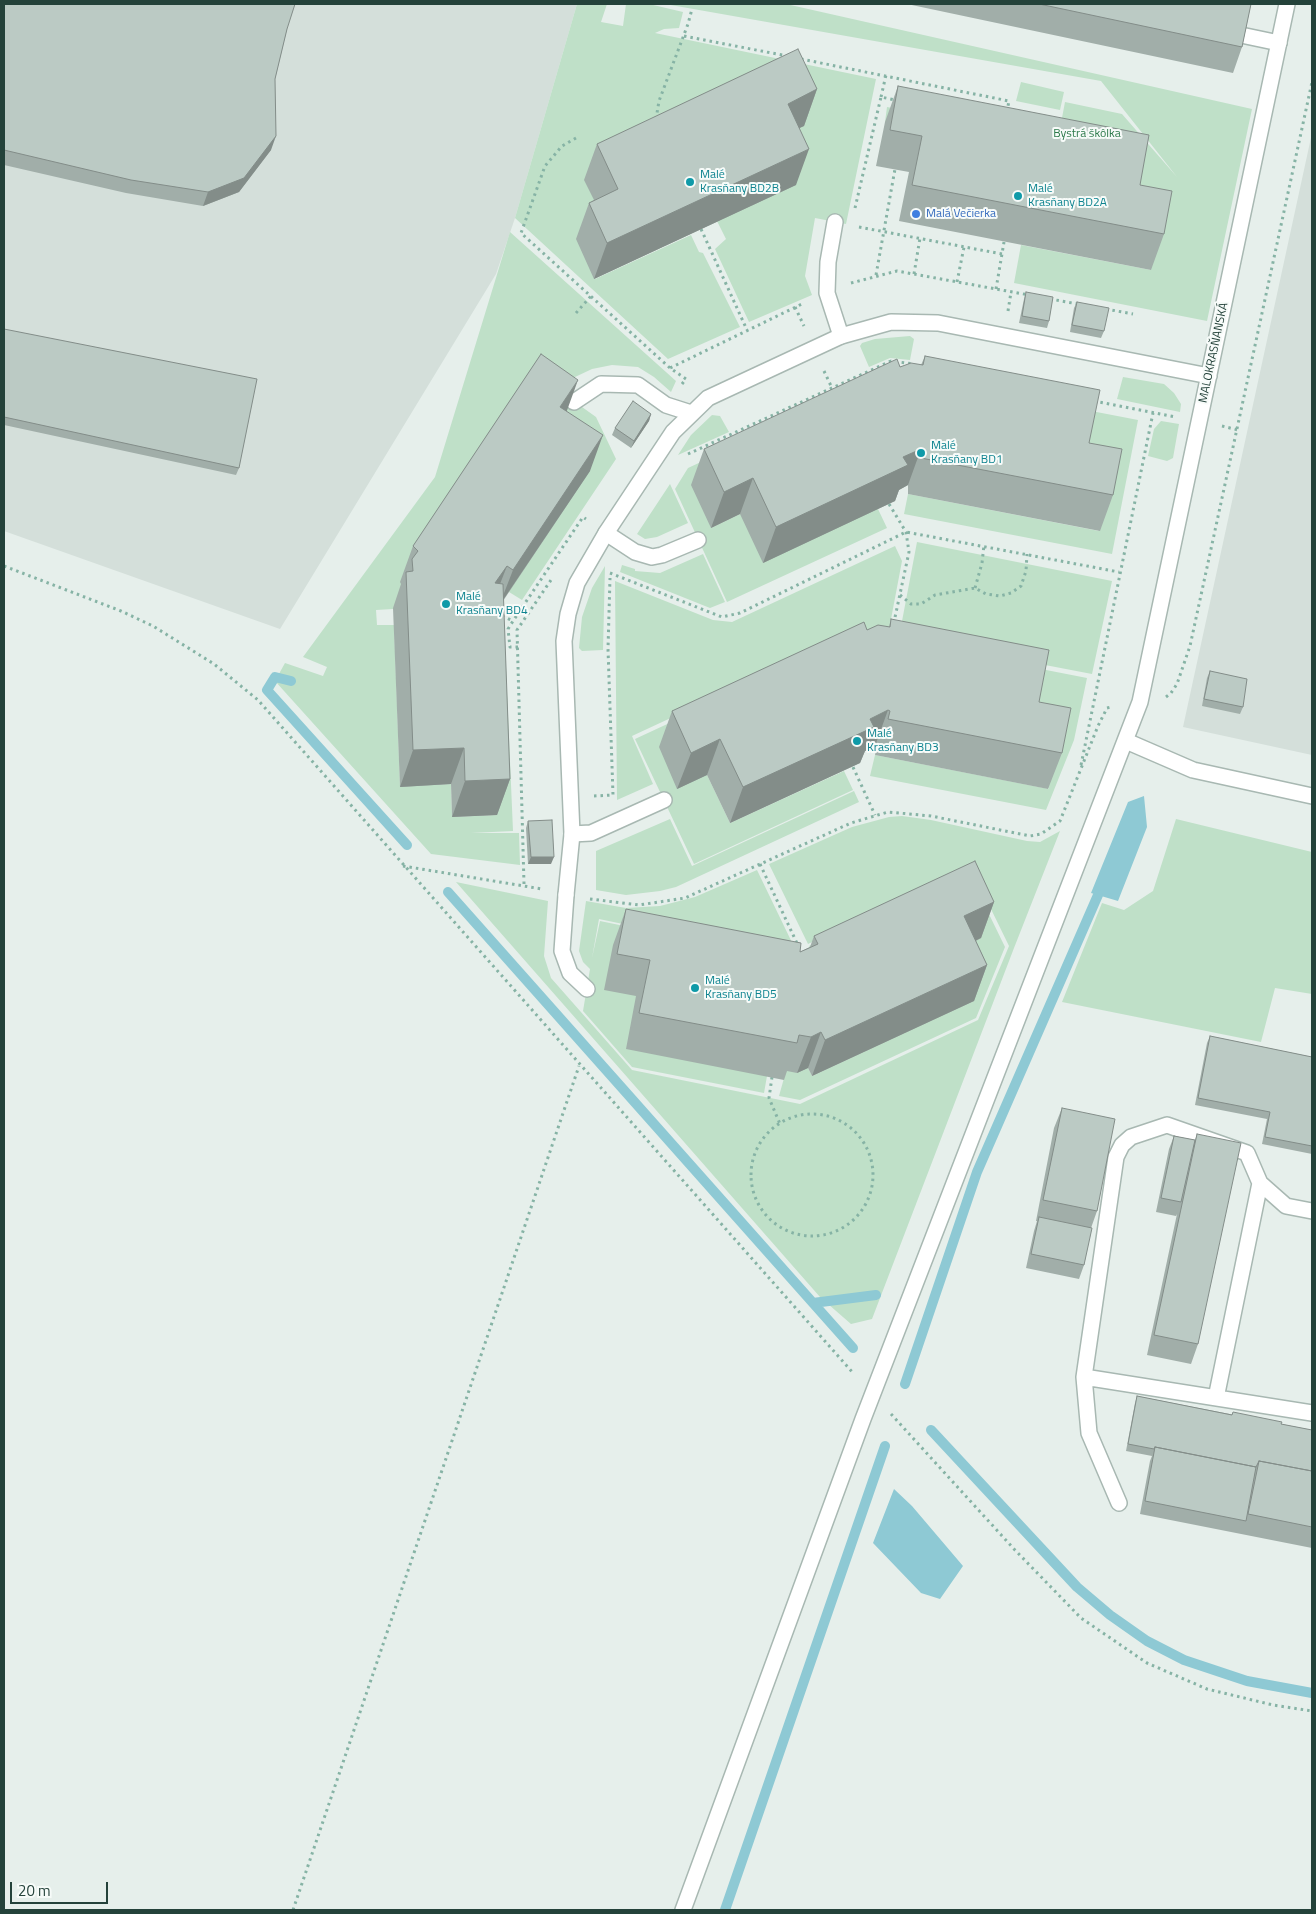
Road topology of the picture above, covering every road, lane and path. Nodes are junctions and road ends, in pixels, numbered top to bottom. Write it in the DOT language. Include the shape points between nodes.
graph roads {
  1 [pos="1287,4"];
  2 [pos="692,8"];
  3 [pos="1241,35"];
  4 [pos="684,36"];
  5 [pos="1279,43"];
  6 [pos="790,56"];
  7 [pos="799,58"];
  8 [pos="886,75"];
  9 [pos="1312,82"];
  10 [pos="881,97"];
  11 [pos="900,101"];
  12 [pos="1005,116"];
  13 [pos="652,125"];
  14 [pos="576,138"];
  15 [pos="895,169"];
  16 [pos="853,217"];
  17 [pos="835,222"];
  18 [pos="851,225"];
  19 [pos="701,229"];
  20 [pos="883,231"];
  21 [pos="920,238"];
  22 [pos="1004,242"];
  23 [pos="964,247"];
  24 [pos="1002,254"];
  25 [pos="914,274"];
  26 [pos="850,275"];
  27 [pos="876,275"];
  28 [pos="852,282"];
  29 [pos="957,282"];
  30 [pos="996,289"];
  31 [pos="591,296"];
  32 [pos="576,313"];
  33 [pos="747,330"];
  34 [pos="841,336"];
  35 [pos="917,364"];
  36 [pos="670,368"];
  37 [pos="1209,376"];
  38 [pos="1087,399"];
  39 [pos="574,402"];
  40 [pos="691,413"];
  41 [pos="682,460"];
  42 [pos="889,504"];
  43 [pos="583,517"];
  44 [pos="906,532"];
  45 [pos="606,533"];
  46 [pos="698,540"];
  47 [pos="622,544"];
  48 [pos="984,545"];
  49 [pos="1027,554"];
  50 [pos="4,566"];
  51 [pos="1119,572"];
  52 [pos="610,575"];
  53 [pos="975,588"];
  54 [pos="900,595"];
  55 [pos="496,613"];
  56 [pos="513,621"];
  57 [pos="893,631"];
  58 [pos="518,647"];
  59 [pos="1140,702"];
  60 [pos="1126,741"];
  61 [pos="852,767"];
  62 [pos="1312,796"];
  63 [pos="664,800"];
  64 [pos="875,815"];
  65 [pos="591,833"];
  66 [pos="572,834"];
  67 [pos="760,864"];
  68 [pos="402,865"];
  69 [pos="591,890"];
  70 [pos="566,895"];
  71 [pos="591,899"];
  72 [pos="805,960"];
  73 [pos="587,989"];
  74 [pos="579,1066"];
  75 [pos="772,1077"];
  76 [pos="780,1124"];
  77 [pos="1260,1183"];
  78 [pos="1312,1211"];
  79 [pos="1084,1377"];
  80 [pos="873,1394"];
  81 [pos="1216,1398"];
  82 [pos="1312,1412"];
  83 [pos="1119,1503"];
  84 [pos="1312,1711"];
  85 [pos="293,1910"];
  86 [pos="683,1910"];
  1 -- 5 [label="street, MALOKRASŇANSKÁ"];
  2 -- 4 [label="path"];
  3 -- 5 [label="street"];
  4 -- 6 [label="path"];
  4 -- 13 [label="path"];
  5 -- 37 [label="street, MALOKRASŇANSKÁ"];
  7 -- 8 [label="path"];
  8 -- 10 [label="path"];
  8 -- 12 [label="path" via="1009,100"];
  9 -- 59 [label="path" via="1190,646 1171,694 1163,699"];
  10 -- 11 [label="path"];
  10 -- 16 [label="path"];
  14 -- 31 [label="path" via="562,146 546,166 521,233"];
  15 -- 20 [label="path"];
  17 -- 34 [label="street" via="827,293"];
  18 -- 20 [label="path"];
  19 -- 33 [label="path"];
  20 -- 21 [label="path"];
  20 -- 27 [label="path"];
  21 -- 23 [label="path"];
  21 -- 25 [label="path"];
  22 -- 24 [label="path"];
  23 -- 24 [label="path"];
  23 -- 29 [label="path"];
  24 -- 30 [label="path"];
  26 -- 28 [label="path"];
  31 -- 32 [label="path"];
  31 -- 36 [label="path"];
  34 -- 37 [label="street" via="891,322 938,323"];
  34 -- 40 [label="street" via="708,398"];
  35 -- 41 [label="path" via="891,361"];
  37 -- 59 [label="street, MALOKRASŇANSKÁ"];
  38 -- 51 [label="path" via="1153,412"];
  39 -- 40 [label="street" via="602,384 638,385 666,405"];
  40 -- 45 [label="street" via="673,432"];
  42 -- 44 [label="path"];
  43 -- 56 [label="path"];
  44 -- 48 [label="path"];
  44 -- 52 [label="path" via="731,616 716,615"];
  44 -- 54 [label="path" via="909,552"];
  45 -- 47 [label="street"];
  45 -- 66 [label="street" via="577,583 564,641"];
  46 -- 47 [label="street" via="652,557"];
  47 -- 52 [label="path"];
  48 -- 49 [label="path"];
  48 -- 53 [label="path"];
  49 -- 51 [label="path"];
  49 -- 53 [label="path" via="1021,586 1011,593 1000,596"];
  50 -- 68 [label="path" via="121,611 172,637 214,664 258,700"];
  51 -- 64 [label="path" via="1079,774 1060,821 1042,834 1030,836 904,813"];
  52 -- 65 [label="path" via="608,648 613,795 590,796"];
  53 -- 54 [label="path" via="935,595 921,604 910,604"];
  54 -- 57 [label="path"];
  55 -- 56 [label="path"];
  56 -- 58 [label="path" via="508,630 510,647"];
  59 -- 60 [label="street, MALOKRASŇANSKÁ"];
  60 -- 62 [label="street" via="1193,770"];
  60 -- 80 [label="street, MALOKRASŇANSKÁ"];
  61 -- 64 [label="path"];
  63 -- 65 [label="street"];
  64 -- 67 [label="path"];
  65 -- 66 [label="street"];
  66 -- 70 [label="street"];
  67 -- 71 [label="path" via="670,902 640,905"];
  67 -- 72 [label="path"];
  68 -- 70 [label="path" via="524,884"];
  68 -- 74 [label="path"];
  69 -- 71 [label="path"];
  70 -- 71 [label="path"];
  70 -- 73 [label="street" via="562,951 570,973"];
  74 -- 80 [label="path"];
  74 -- 85 [label="path"];
  75 -- 76 [label="path" via="769,1098"];
  76 -- 76 [label="path" via="801,1115 833,1118 859,1136 870,1152 874,1171 872,1190 865,1208 836,1232 817,1237 798,1235 780,1228 766,1216 756,1199 752,1184 755,1154 762,1140"];
  77 -- 78 [label="street" via="1286,1206"];
  77 -- 79 [label="street" via="1248,1153 1167,1125 1131,1137 1122,1145 1116,1157"];
  77 -- 81 [label="street"];
  79 -- 81 [label="street"];
  79 -- 83 [label="street" via="1089,1433"];
  80 -- 84 [label="path" via="1081,1618 1147,1663 1207,1689"];
  80 -- 86 [label="street, MALOKRASŇANSKÁ"];
  81 -- 82 [label="street"];
}
